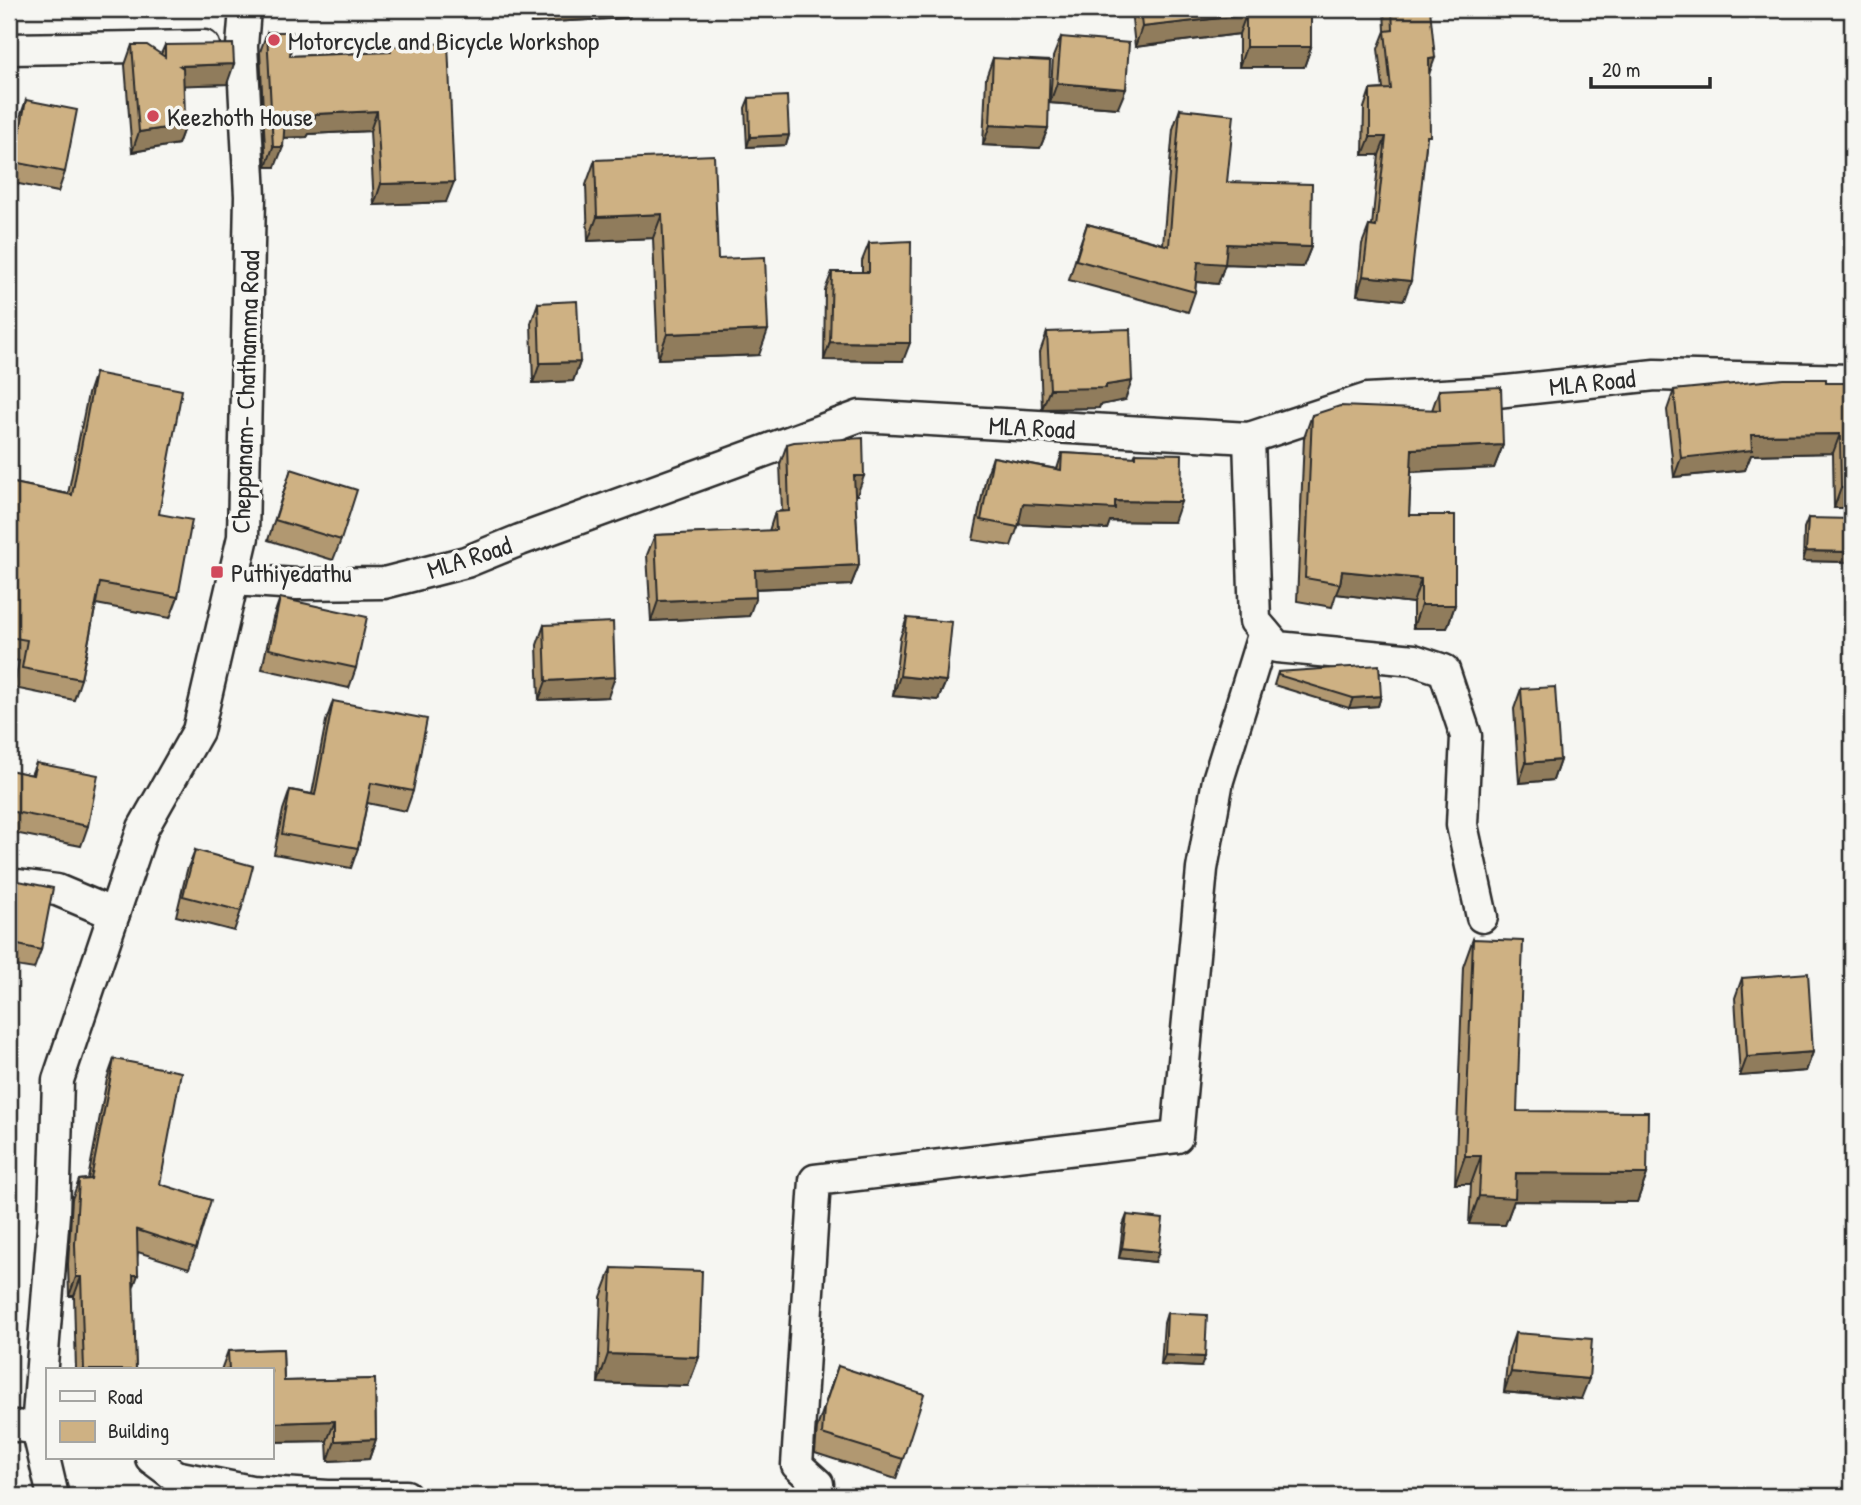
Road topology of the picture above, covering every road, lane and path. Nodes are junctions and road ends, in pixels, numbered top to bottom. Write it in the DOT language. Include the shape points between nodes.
graph roads {
  1 [pos="245,9"];
  2 [pos="242,46"];
  3 [pos="9,49"];
  4 [pos="1852,380"];
  5 [pos="1249,438"];
  6 [pos="233,580"];
  7 [pos="1264,632"];
  8 [pos="9,884"];
  9 [pos="114,914"];
  10 [pos="1482,917"];
  11 [pos="31,1428"];
  12 [pos="155,1460"];
  13 [pos="818,1484"];
  14 [pos="52,1496"];
  15 [pos="405,1496"];
  1 -- 2 [label="street, Cheppanam- Chathamma Road"];
  2 -- 3 [label="street"];
  2 -- 6 [label="street, Cheppanam- Chathamma Road" via="250,210 243,537"];
  4 -- 5 [label="street, MLA Road" via="1656,374 1497,392 1367,399"];
  5 -- 6 [label="street, MLA Road" via="860,416 466,562 384,583"];
  5 -- 7 [label="street" via="1255,621"];
  6 -- 9 [label="street, Cheppanam- Chathamma Road" via="198,732 143,828"];
  7 -- 10 [label="street" via="1277,647 1414,660 1444,670 1466,736 1462,825"];
  7 -- 13 [label="street" via="1218,780 1202,869 1177,1137 815,1180 797,1465"];
  8 -- 9 [label="street" via="57,890"];
  9 -- 11 [label="street, Cheppanam- Chathamma Road" via="58,1080 54,1214"];
  11 -- 14 [label="street, Cheppanam- Chathamma Road"];
  12 -- 15 [label="street" via="176,1476 251,1491"];
}
